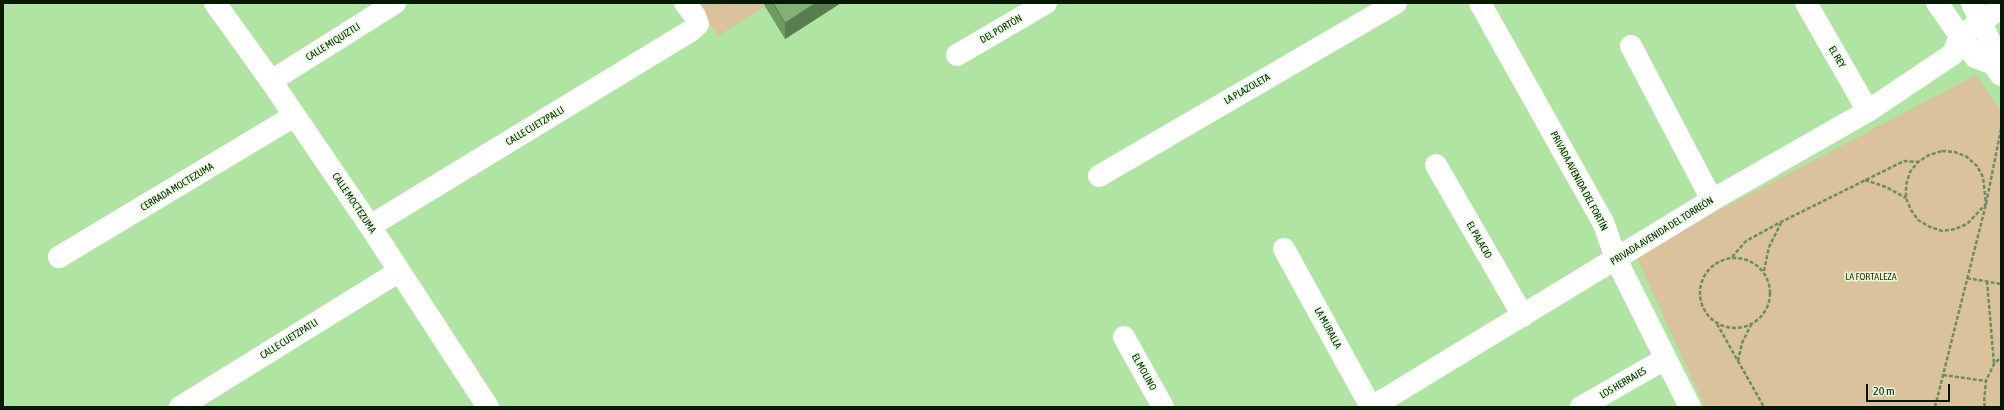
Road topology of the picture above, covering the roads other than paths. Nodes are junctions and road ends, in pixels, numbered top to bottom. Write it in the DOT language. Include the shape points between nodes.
graph roads {
  1 [pos="215,3"];
  2 [pos="395,3"];
  3 [pos="685,3"];
  4 [pos="1046,3"];
  5 [pos="1396,3"];
  6 [pos="1480,3"];
  7 [pos="1806,3"];
  8 [pos="1937,3"];
  9 [pos="1972,3"];
  10 [pos="2001,8"];
  11 [pos="1981,22"];
  12 [pos="1956,45"];
  13 [pos="1630,46"];
  14 [pos="957,55"];
  15 [pos="1992,56"];
  16 [pos="271,81"];
  17 [pos="1868,111"];
  18 [pos="294,116"];
  19 [pos="1436,165"];
  20 [pos="1099,176"];
  21 [pos="1712,200"];
  22 [pos="370,226"];
  23 [pos="1284,250"];
  24 [pos="59,258"];
  25 [pos="1616,259"];
  26 [pos="398,272"];
  27 [pos="1523,316"];
  28 [pos="1124,336"];
  29 [pos="1665,359"];
  30 [pos="180,407"];
  31 [pos="488,407"];
  32 [pos="1163,407"];
  33 [pos="1372,407"];
  34 [pos="1581,407"];
  35 [pos="1690,407"];
  1 -- 16 [label="street, CALLE MOCTEZUMA"];
  2 -- 16 [label="street, CALLE MIQUIZTLI"];
  3 -- 22 [label="street, CALLE CUETZPALLI" via="698,24 692,30"];
  4 -- 14 [label="street, DEL PORTÓN"];
  5 -- 20 [label="street, LA PLAZOLETA"];
  6 -- 25 [label="street, PRIVADA AVENIDA DEL FORTÍN" via="1604,224"];
  7 -- 17 [label="street, EL REY"];
  8 -- 12 [label="street"];
  9 -- 11 [label="street"];
  10 -- 11 [label="street, PRIVADA AVENIDA DEL TORREÓN"];
  11 -- 12 [label="street, PRIVADA AVENIDA DEL TORREÓN"];
  11 -- 15 [label="street"];
  12 -- 15 [label="street"];
  12 -- 17 [label="street, PRIVADA AVENIDA DEL TORREÓN"];
  13 -- 21 [label="street"];
  16 -- 18 [label="street, CALLE MOCTEZUMA"];
  17 -- 21 [label="street, PRIVADA AVENIDA DEL TORREÓN"];
  18 -- 22 [label="street, CALLE MOCTEZUMA"];
  18 -- 24 [label="street, CERRADA MOCTEZUMA"];
  19 -- 27 [label="street, EL PALACIO"];
  21 -- 25 [label="street, PRIVADA AVENIDA DEL TORREÓN"];
  22 -- 26 [label="street, CALLE MOCTEZUMA"];
  23 -- 33 [label="street, LA MURALLA"];
  25 -- 27 [label="street, PRIVADA AVENIDA DEL TORREÓN"];
  25 -- 29 [label="street, PRIVADA AVENIDA DEL FORTÍN"];
  26 -- 30 [label="street, CALLE CUETZPATLI"];
  26 -- 31 [label="street, CALLE MOCTEZUMA"];
  27 -- 33 [label="street, PRIVADA AVENIDA DEL TORREÓN"];
  28 -- 32 [label="street, EL MOLINO"];
  29 -- 34 [label="street, LOS HERRAJES"];
  29 -- 35 [label="street, PRIVADA AVENIDA DEL FORTÍN"];
}
